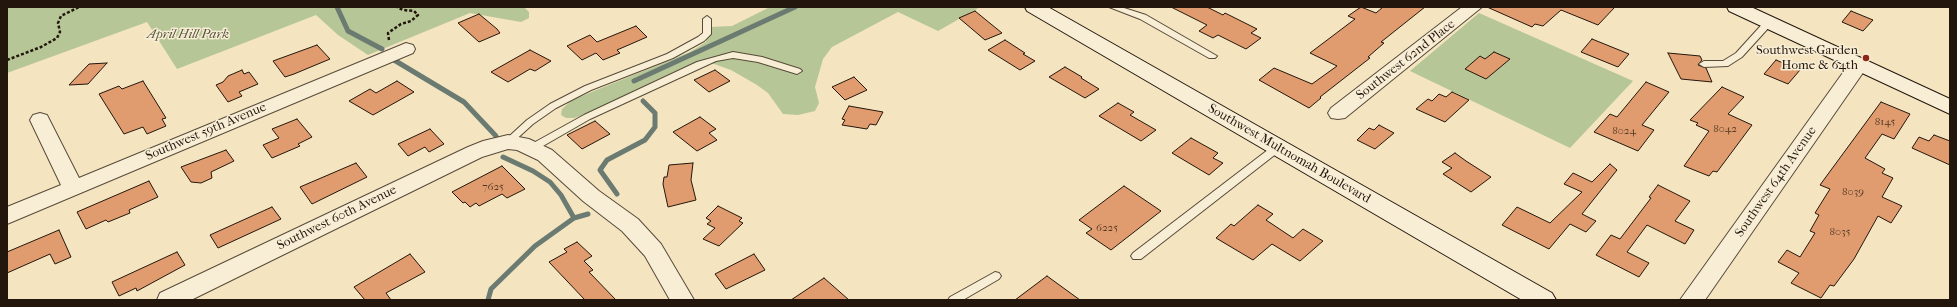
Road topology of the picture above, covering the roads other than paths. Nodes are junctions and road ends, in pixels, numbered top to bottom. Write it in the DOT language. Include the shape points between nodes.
graph roads {
  1 [pos="1113,7"];
  2 [pos="1473,7"];
  3 [pos="1736,7"];
  4 [pos="1044,9"];
  5 [pos="707,19"];
  6 [pos="1769,22"];
  7 [pos="401,50"];
  8 [pos="1212,56"];
  9 [pos="1704,64"];
  10 [pos="1859,64"];
  11 [pos="797,71"];
  12 [pos="1950,107"];
  13 [pos="1338,113"];
  14 [pos="40,120"];
  15 [pos="508,142"];
  16 [pos="532,148"];
  17 [pos="1277,148"];
  18 [pos="73,188"];
  19 [pos="7,216"];
  20 [pos="1137,256"];
  21 [pos="995,276"];
  22 [pos="169,300"];
  23 [pos="682,300"];
  24 [pos="954,300"];
  25 [pos="1543,300"];
  26 [pos="1692,300"];
  1 -- 8 [label="lane" via="1142,17"];
  2 -- 13 [label="street, Southwest 62nd Place"];
  3 -- 6 [label="main road"];
  4 -- 17 [label="main road, Southwest Multnomah Boulevard"];
  5 -- 15 [label="lane" via="707,34 701,39 670,56 588,88 553,106"];
  6 -- 9 [label="lane" via="1739,55 1725,64"];
  6 -- 10 [label="main road"];
  7 -- 18 [label="street, Southwest 59th Avenue"];
  10 -- 12 [label="main road"];
  10 -- 26 [label="street, Southwest 64th Avenue"];
  11 -- 16 [label="lane" via="759,59 733,55 714,59 586,117"];
  14 -- 18 [label="street"];
  15 -- 16 [label="street"];
  15 -- 22 [label="street, Southwest 60th Avenue" via="475,152"];
  16 -- 23 [label="street" via="558,166 643,238 660,260"];
  17 -- 20 [label="lane"];
  17 -- 25 [label="main road, Southwest Multnomah Boulevard"];
  18 -- 19 [label="street, Southwest 59th Avenue"];
  21 -- 24 [label="lane"];
}
